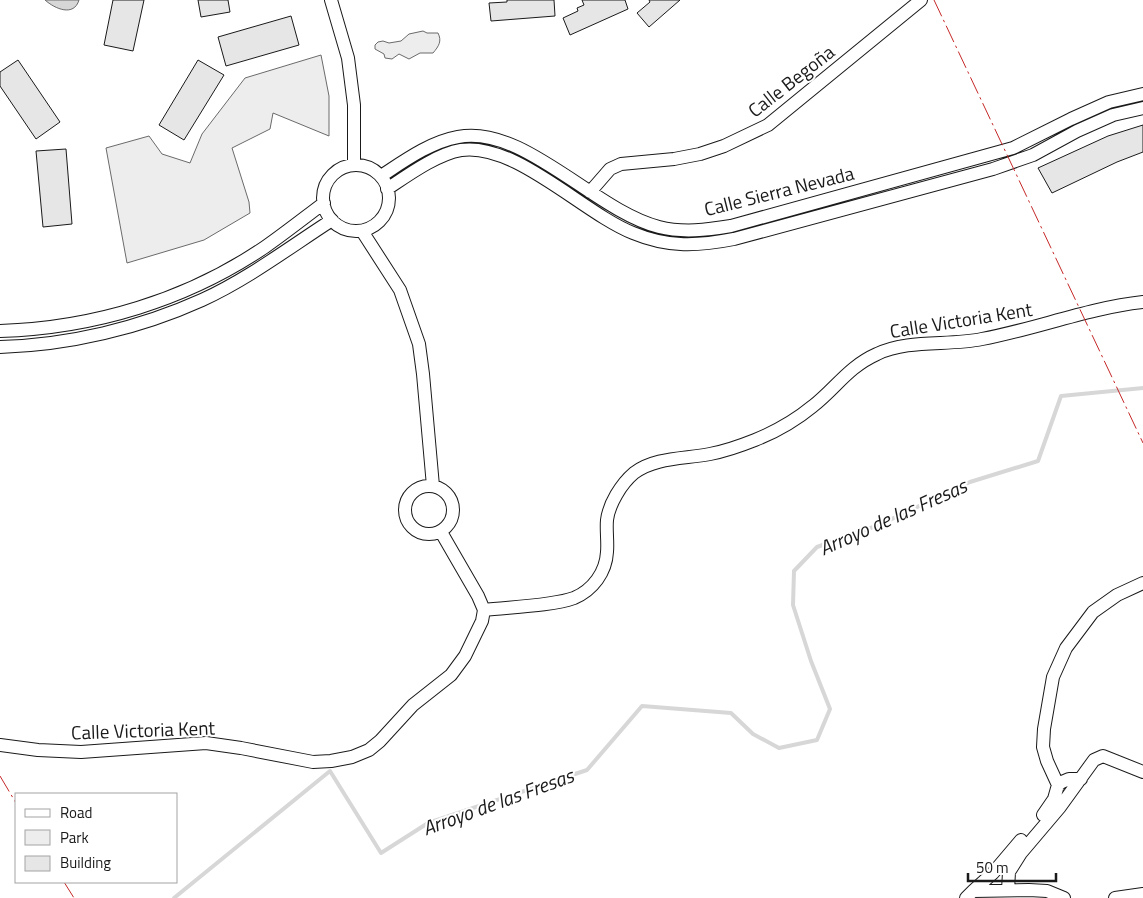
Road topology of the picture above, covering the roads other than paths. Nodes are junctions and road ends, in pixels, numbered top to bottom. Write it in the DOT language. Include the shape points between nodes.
graph roads {
  1 [pos="331,0"];
  2 [pos="921,0"];
  3 [pos="1143,94"];
  4 [pos="1143,108"];
  5 [pos="354,165"];
  6 [pos="381,176"];
  7 [pos="387,189"];
  8 [pos="590,192"];
  9 [pos="324,203"];
  10 [pos="332,220"];
  11 [pos="362,230"];
  12 [pos="1143,302"];
  13 [pos="0,331"];
  14 [pos="0,347"];
  15 [pos="433,486"];
  16 [pos="441,532"];
  17 [pos="1143,583"];
  18 [pos="484,610"];
  19 [pos="0,745"];
  20 [pos="1143,772"];
  21 [pos="1081,779"];
  22 [pos="1058,785"];
  23 [pos="1008,890"];
  24 [pos="970,894"];
  25 [pos="1143,894"];
  26 [pos="1064,898"];
  27 [pos="1115,898"];
  1 -- 5 [label="street" via="348,58 354,105"];
  2 -- 8 [label="street, Calle Begoña" via="768,125 700,154 621,164 610,169"];
  3 -- 8 [label="street, Calle Sierra Nevada" via="1109,102 1013,148 705,231 660,228 614,208"];
  4 -- 7 [label="street, Calle Sierra Nevada" via="1113,115 1033,155 993,169 706,244 682,245 633,233 608,221 514,160 495,152 460,150 430,162"];
  5 -- 6 [label="street" via="374,170"];
  5 -- 9 [label="street" via="339,170 329,180"];
  6 -- 7 [label="street"];
  6 -- 8 [label="street, Calle Sierra Nevada" via="442,141 477,135 521,148"];
  7 -- 11 [label="street" via="389,204 382,218 374,226"];
  9 -- 10 [label="street"];
  9 -- 13 [label="street" via="265,247 196,286 118,315 65,325"];
  10 -- 11 [label="street" via="349,230"];
  10 -- 14 [label="street" via="238,281 203,300 156,318 65,341"];
  11 -- 15 [label="street" via="400,290 419,344"];
  12 -- 18 [label="street, Calle Victoria Kent" via="1114,305 987,338 897,347 878,353 844,375 813,407 763,437 711,454 666,460 634,474 621,487 612,504 607,520 604,568 597,581 574,598"];
  15 -- 16 [label="street" via="446,492 453,506 451,520"];
  15 -- 16 [label="street" via="413,492 405,511 409,524 420,533"];
  16 -- 18 [label="street"];
  17 -- 22 [label="street" via="1117,595 1093,612 1066,648 1053,677 1043,747"];
  18 -- 19 [label="street, Calle Victoria Kent" via="475,638 450,675 413,705 380,741 352,757 313,762 206,743 81,752"];
  20 -- 21 [label="street" via="1103,756 1094,760"];
  21 -- 22 [label="street" via="1070,779"];
  21 -- 23 [label="street" via="1021,853 1009,872"];
  22 -- 24 [label="street" via="1049,808 993,873"];
  23 -- 24 [label="street"];
  23 -- 26 [label="street" via="1047,891"];
  25 -- 27 [label="street"];
}
